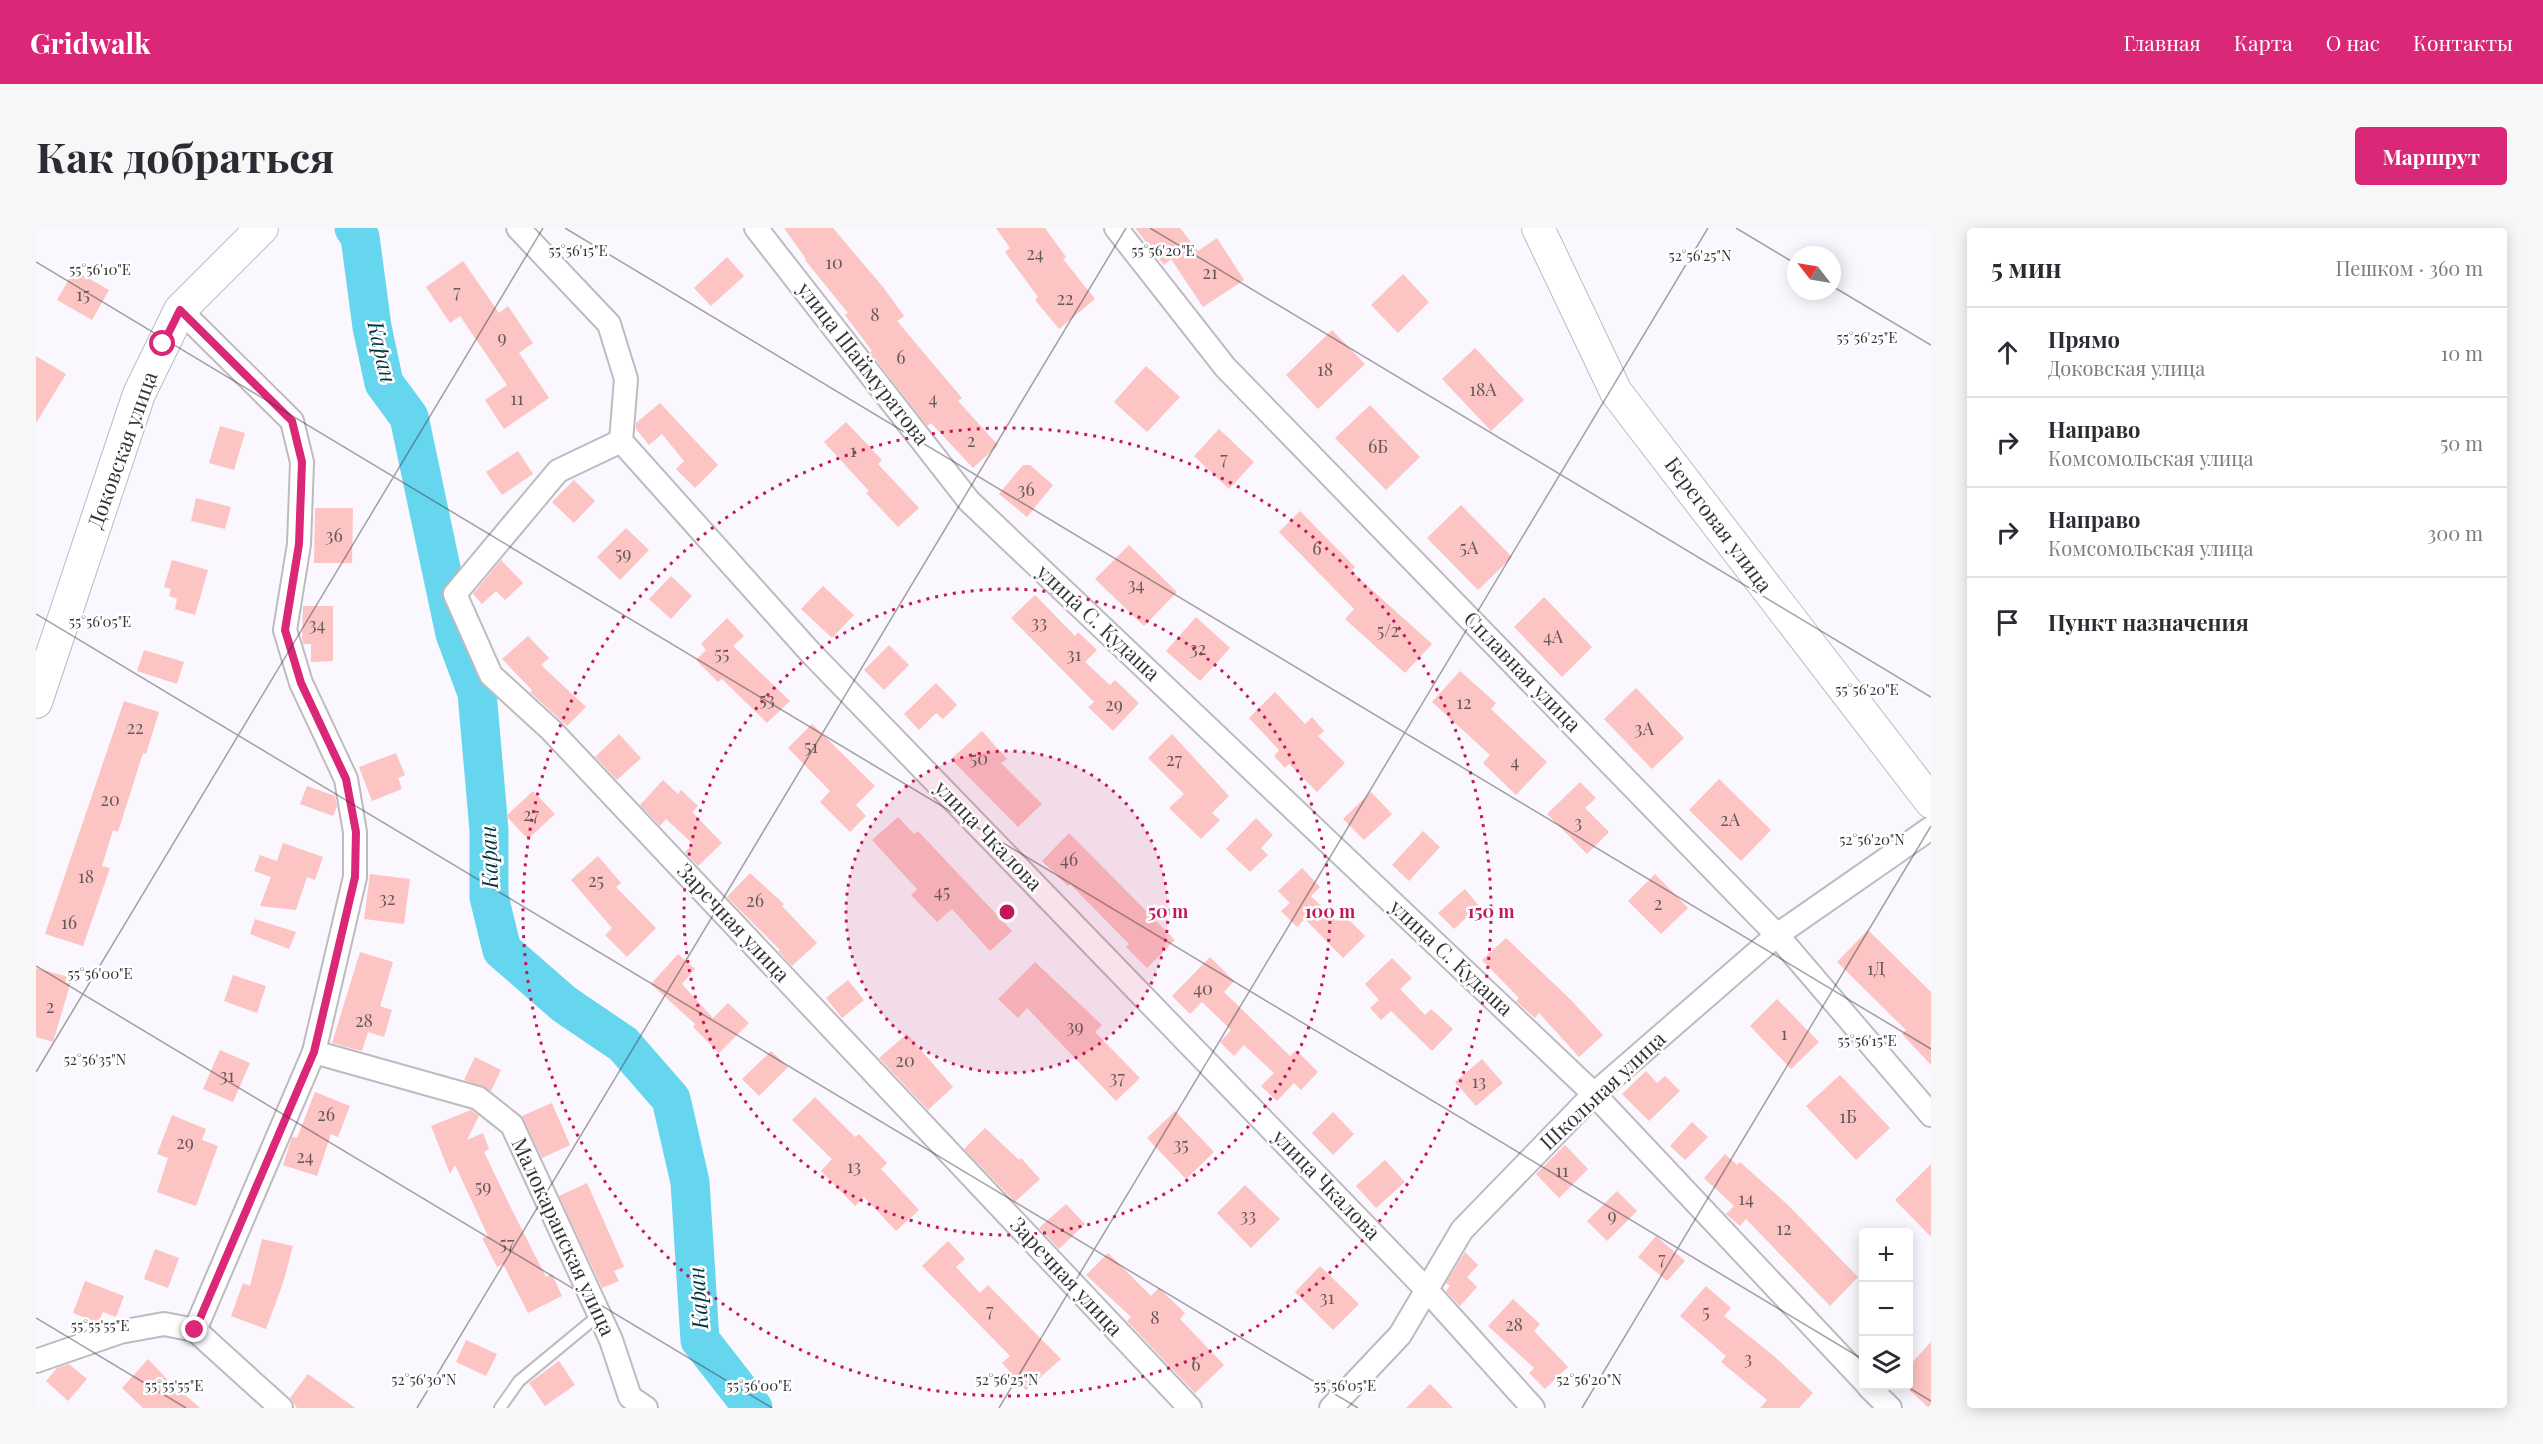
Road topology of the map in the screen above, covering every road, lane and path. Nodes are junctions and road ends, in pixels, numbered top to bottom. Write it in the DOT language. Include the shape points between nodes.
graph roads {
  1 [pos="262,228"];
  2 [pos="518,228"];
  3 [pos="756,228"];
  4 [pos="1116,228"];
  5 [pos="1538,228"];
  6 [pos="180,310"];
  7 [pos="621,441"];
  8 [pos="969,501"];
  9 [pos="36,702"];
  10 [pos="1931,802"];
  11 [pos="1931,828"];
  12 [pos="1777,935"];
  13 [pos="314,1052"];
  14 [pos="1594,1094"];
  15 [pos="1931,1115"];
  16 [pos="1426,1288"];
  17 [pos="599,1315"];
  18 [pos="195,1330"];
  19 [pos="36,1360"];
  20 [pos="1859,1377"];
  21 [pos="1872,1390"];
  22 [pos="281,1408"];
  23 [pos="500,1408"];
  24 [pos="646,1408"];
  25 [pos="1190,1408"];
  26 [pos="1331,1408"];
  27 [pos="1533,1408"];
  28 [pos="1890,1408"];
  1 -- 6 [label="main road, Доковская улица"];
  2 -- 7 [label="street" via="609,324 626,379"];
  3 -- 8 [label="street, улица Шаймуратова"];
  4 -- 12 [label="street, Сплавная улица" via="1225,367"];
  5 -- 10 [label="main road, Береговая улица" via="1616,392"];
  6 -- 9 [label="main road, Доковская улица" via="139,394"];
  6 -- 13 [label="street" via="292,421 302,462 299,544 285,630 301,683 346,779 356,832 355,877"];
  7 -- 16 [label="street, улица Чкалова" via="810,652"];
  7 -- 25 [label="street, Заречная улица" via="558,471 455,594 491,675 551,730"];
  8 -- 14 [label="street, улица С. Кудаша"];
  11 -- 12 [label="street, Школьная улица"];
  12 -- 14 [label="street, Школьная улица"];
  12 -- 15 [label="street, Сплавная улица"];
  13 -- 17 [label="street, Малокаранская улица" via="478,1098 512,1125"];
  13 -- 18 [label="street"];
  14 -- 16 [label="street, Школьная улица" via="1462,1230"];
  14 -- 20 [label="street, улица С. Кудаша"];
  16 -- 26 [label="street, Школьная улица" via="1400,1335"];
  16 -- 27 [label="street, улица Чкалова"];
  17 -- 23 [label="lane" via="519,1381"];
  17 -- 24 [label="street, Малокаранская улица" via="630,1397"];
  18 -- 19 [label="street" via="164,1324 120,1332"];
  18 -- 22 [label="street"];
  21 -- 28 [label="street"];
}
